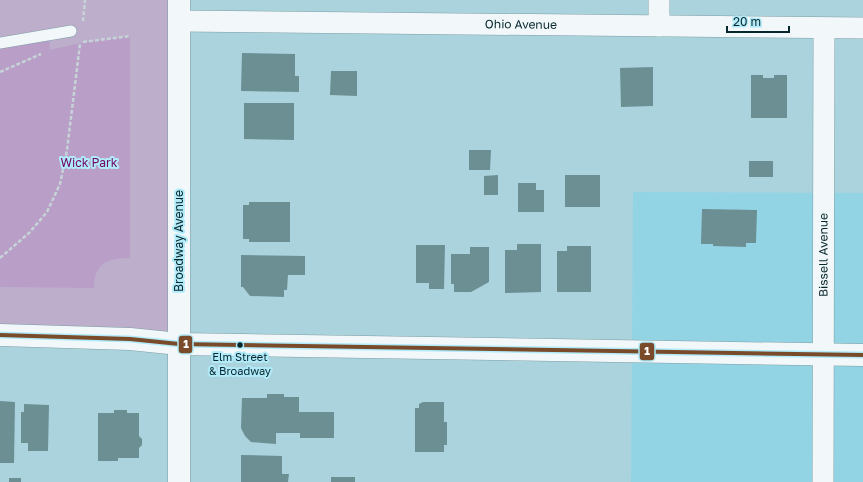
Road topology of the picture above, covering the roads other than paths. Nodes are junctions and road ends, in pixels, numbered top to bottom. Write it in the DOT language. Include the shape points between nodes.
graph roads {
  1 [pos="659,0"];
  2 [pos="179,10"];
  3 [pos="659,26"];
  4 [pos="824,28"];
  5 [pos="863,28"];
  6 [pos="76,33"];
  7 [pos="0,43"];
  8 [pos="0,335"];
  9 [pos="179,344"];
  10 [pos="823,354"];
  11 [pos="863,355"];
  12 [pos="179,482"];
  13 [pos="823,482"];
  1 -- 3 [label="street"];
  2 -- 3 [label="street, Ohio Avenue"];
  2 -- 9 [label="street, Broadway Avenue"];
  3 -- 4 [label="street, Ohio Avenue"];
  4 -- 5 [label="street, Ohio Avenue"];
  4 -- 10 [label="street, Bissell Avenue"];
  6 -- 7 [label="lane"];
  8 -- 9 [label="street" via="130,339"];
  9 -- 10 [label="street"];
  9 -- 12 [label="street, Broadway Avenue"];
  10 -- 11 [label="street"];
  10 -- 13 [label="street, Bissell Avenue"];
}
